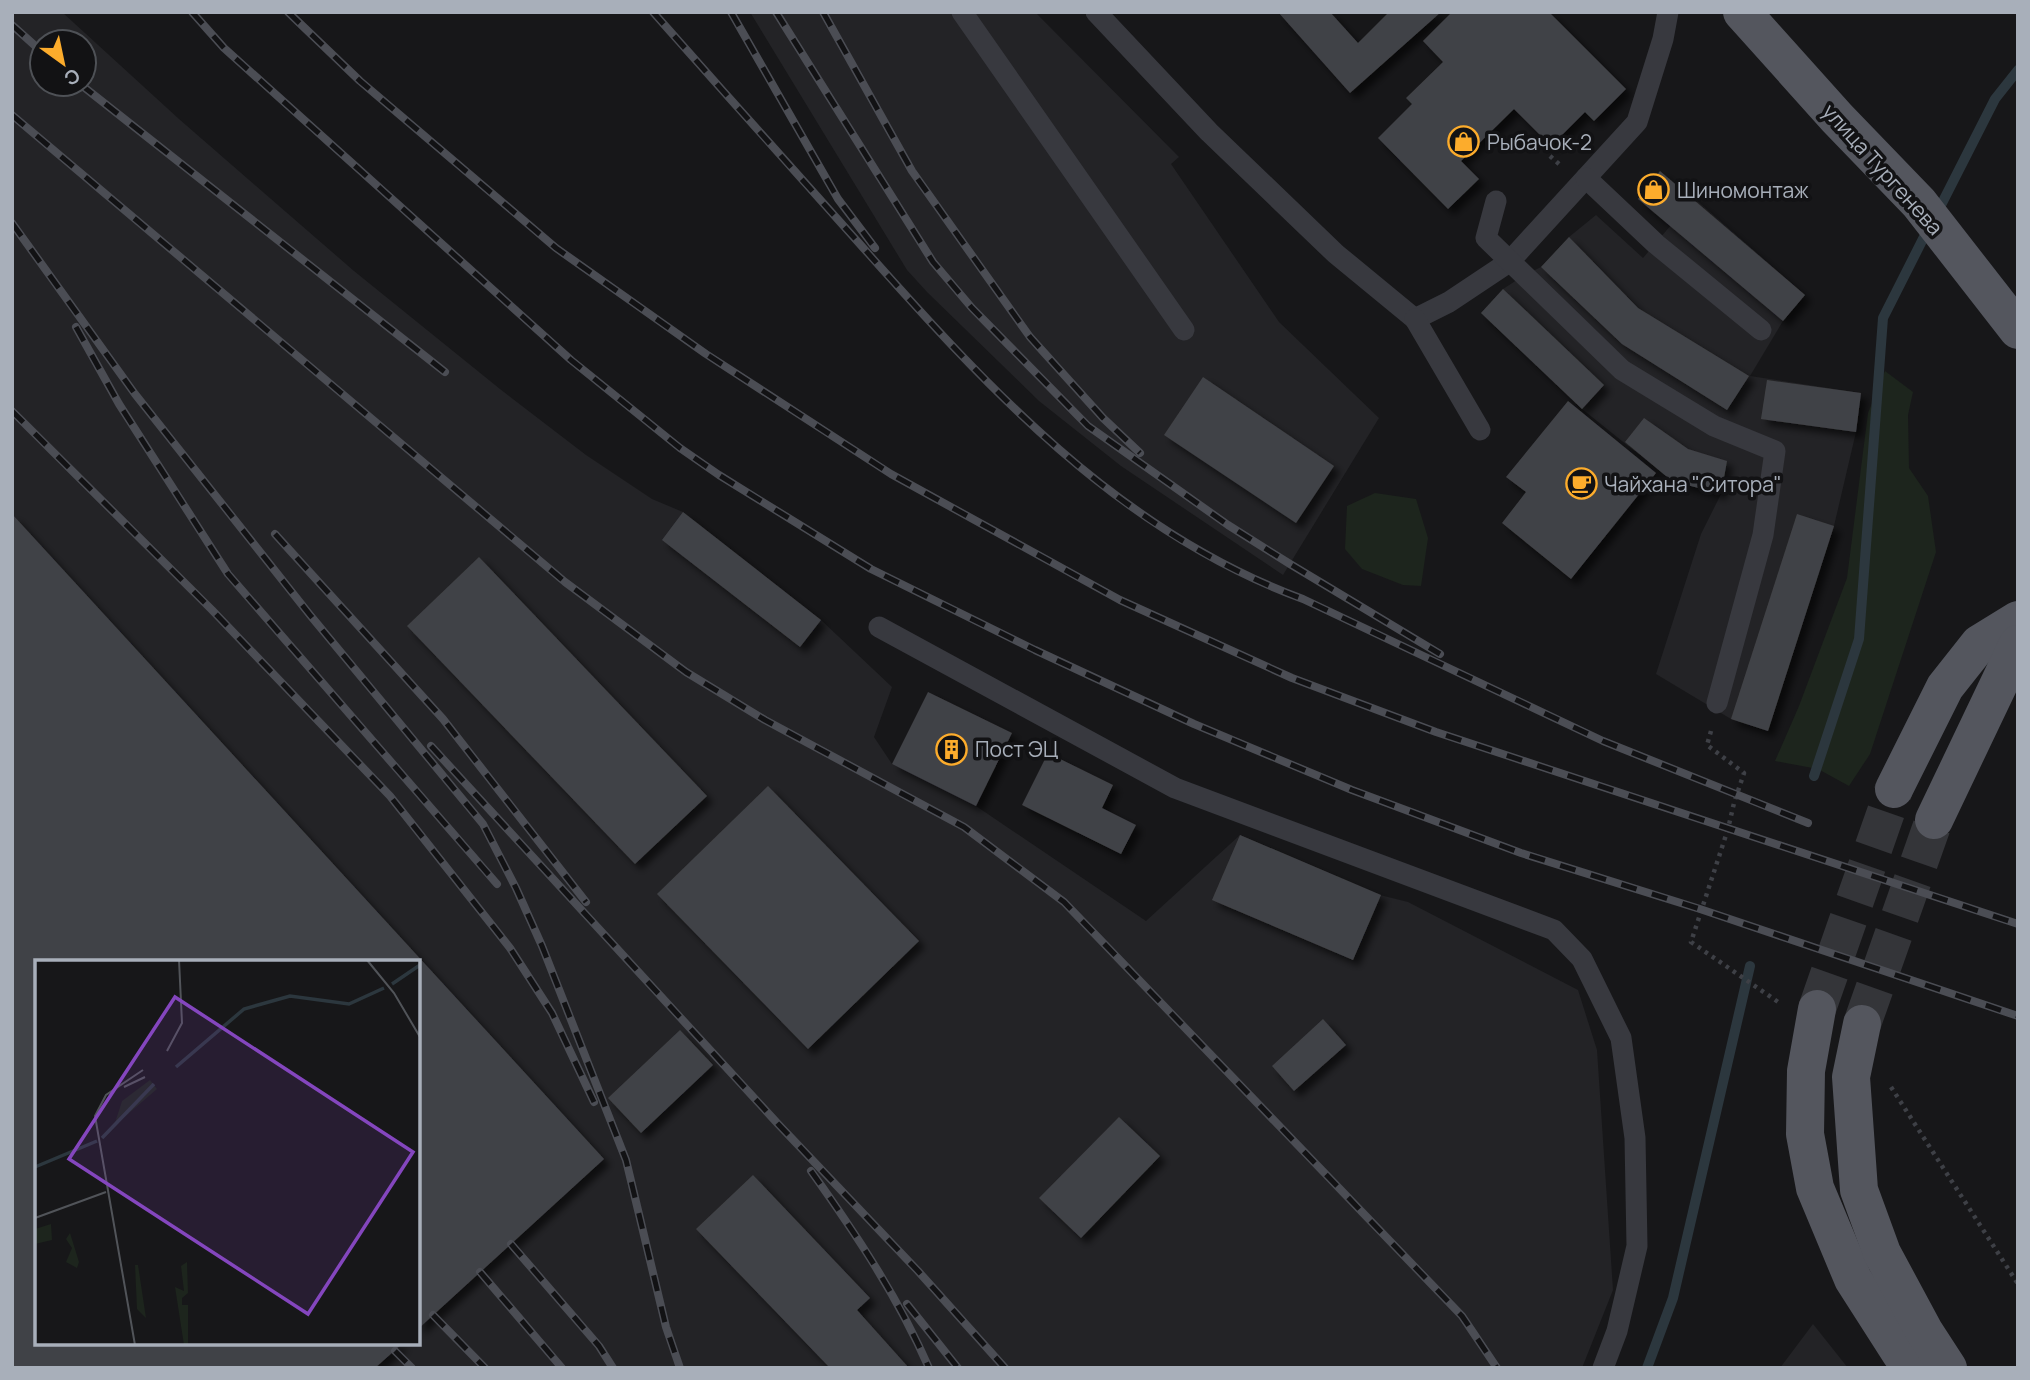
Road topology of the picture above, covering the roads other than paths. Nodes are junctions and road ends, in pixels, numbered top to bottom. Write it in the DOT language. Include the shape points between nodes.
graph roads {
  1 [pos="962,12"];
  2 [pos="1096,12"];
  3 [pos="1668,12"];
  4 [pos="1742,12"];
  5 [pos="1586,178"];
  6 [pos="1496,201"];
  7 [pos="1510,262"];
  8 [pos="1415,319"];
  9 [pos="1184,330"];
  10 [pos="1761,330"];
  11 [pos="2018,330"];
  12 [pos="1480,430"];
  13 [pos="2018,620"];
  14 [pos="879,627"];
  15 [pos="2018,644"];
  16 [pos="1717,703"];
  17 [pos="1894,789"];
  18 [pos="1934,820"];
  19 [pos="1816,1009"];
  20 [pos="1862,1024"];
  21 [pos="1603,1368"];
  22 [pos="1920,1368"];
  23 [pos="1948,1368"];
  1 -- 9 [label="lane"];
  2 -- 8 [label="lane" via="1248,170 1336,254"];
  3 -- 5 [label="lane" via="1637,122"];
  4 -- 11 [label="main road, улица Тургенева" via="1919,203"];
  5 -- 7 [label="lane"];
  5 -- 10 [label="lane" via="1656,244"];
  6 -- 7 [label="lane" via="1486,238"];
  7 -- 8 [label="lane"];
  7 -- 16 [label="lane" via="1622,370 1714,426 1775,451 1763,535"];
  8 -- 12 [label="lane"];
  13 -- 17 [label="main road" via="1979,644 1945,687"];
  14 -- 21 [label="lane" via="1175,788 1554,930 1581,959 1621,1038 1636,1138 1637,1246 1617,1331"];
  15 -- 18 [label="main road"];
  19 -- 22 [label="main road" via="1806,1071 1805,1134 1815,1188 1853,1279 1901,1354"];
  20 -- 23 [label="main road" via="1851,1077 1859,1190 1882,1253"];
}
